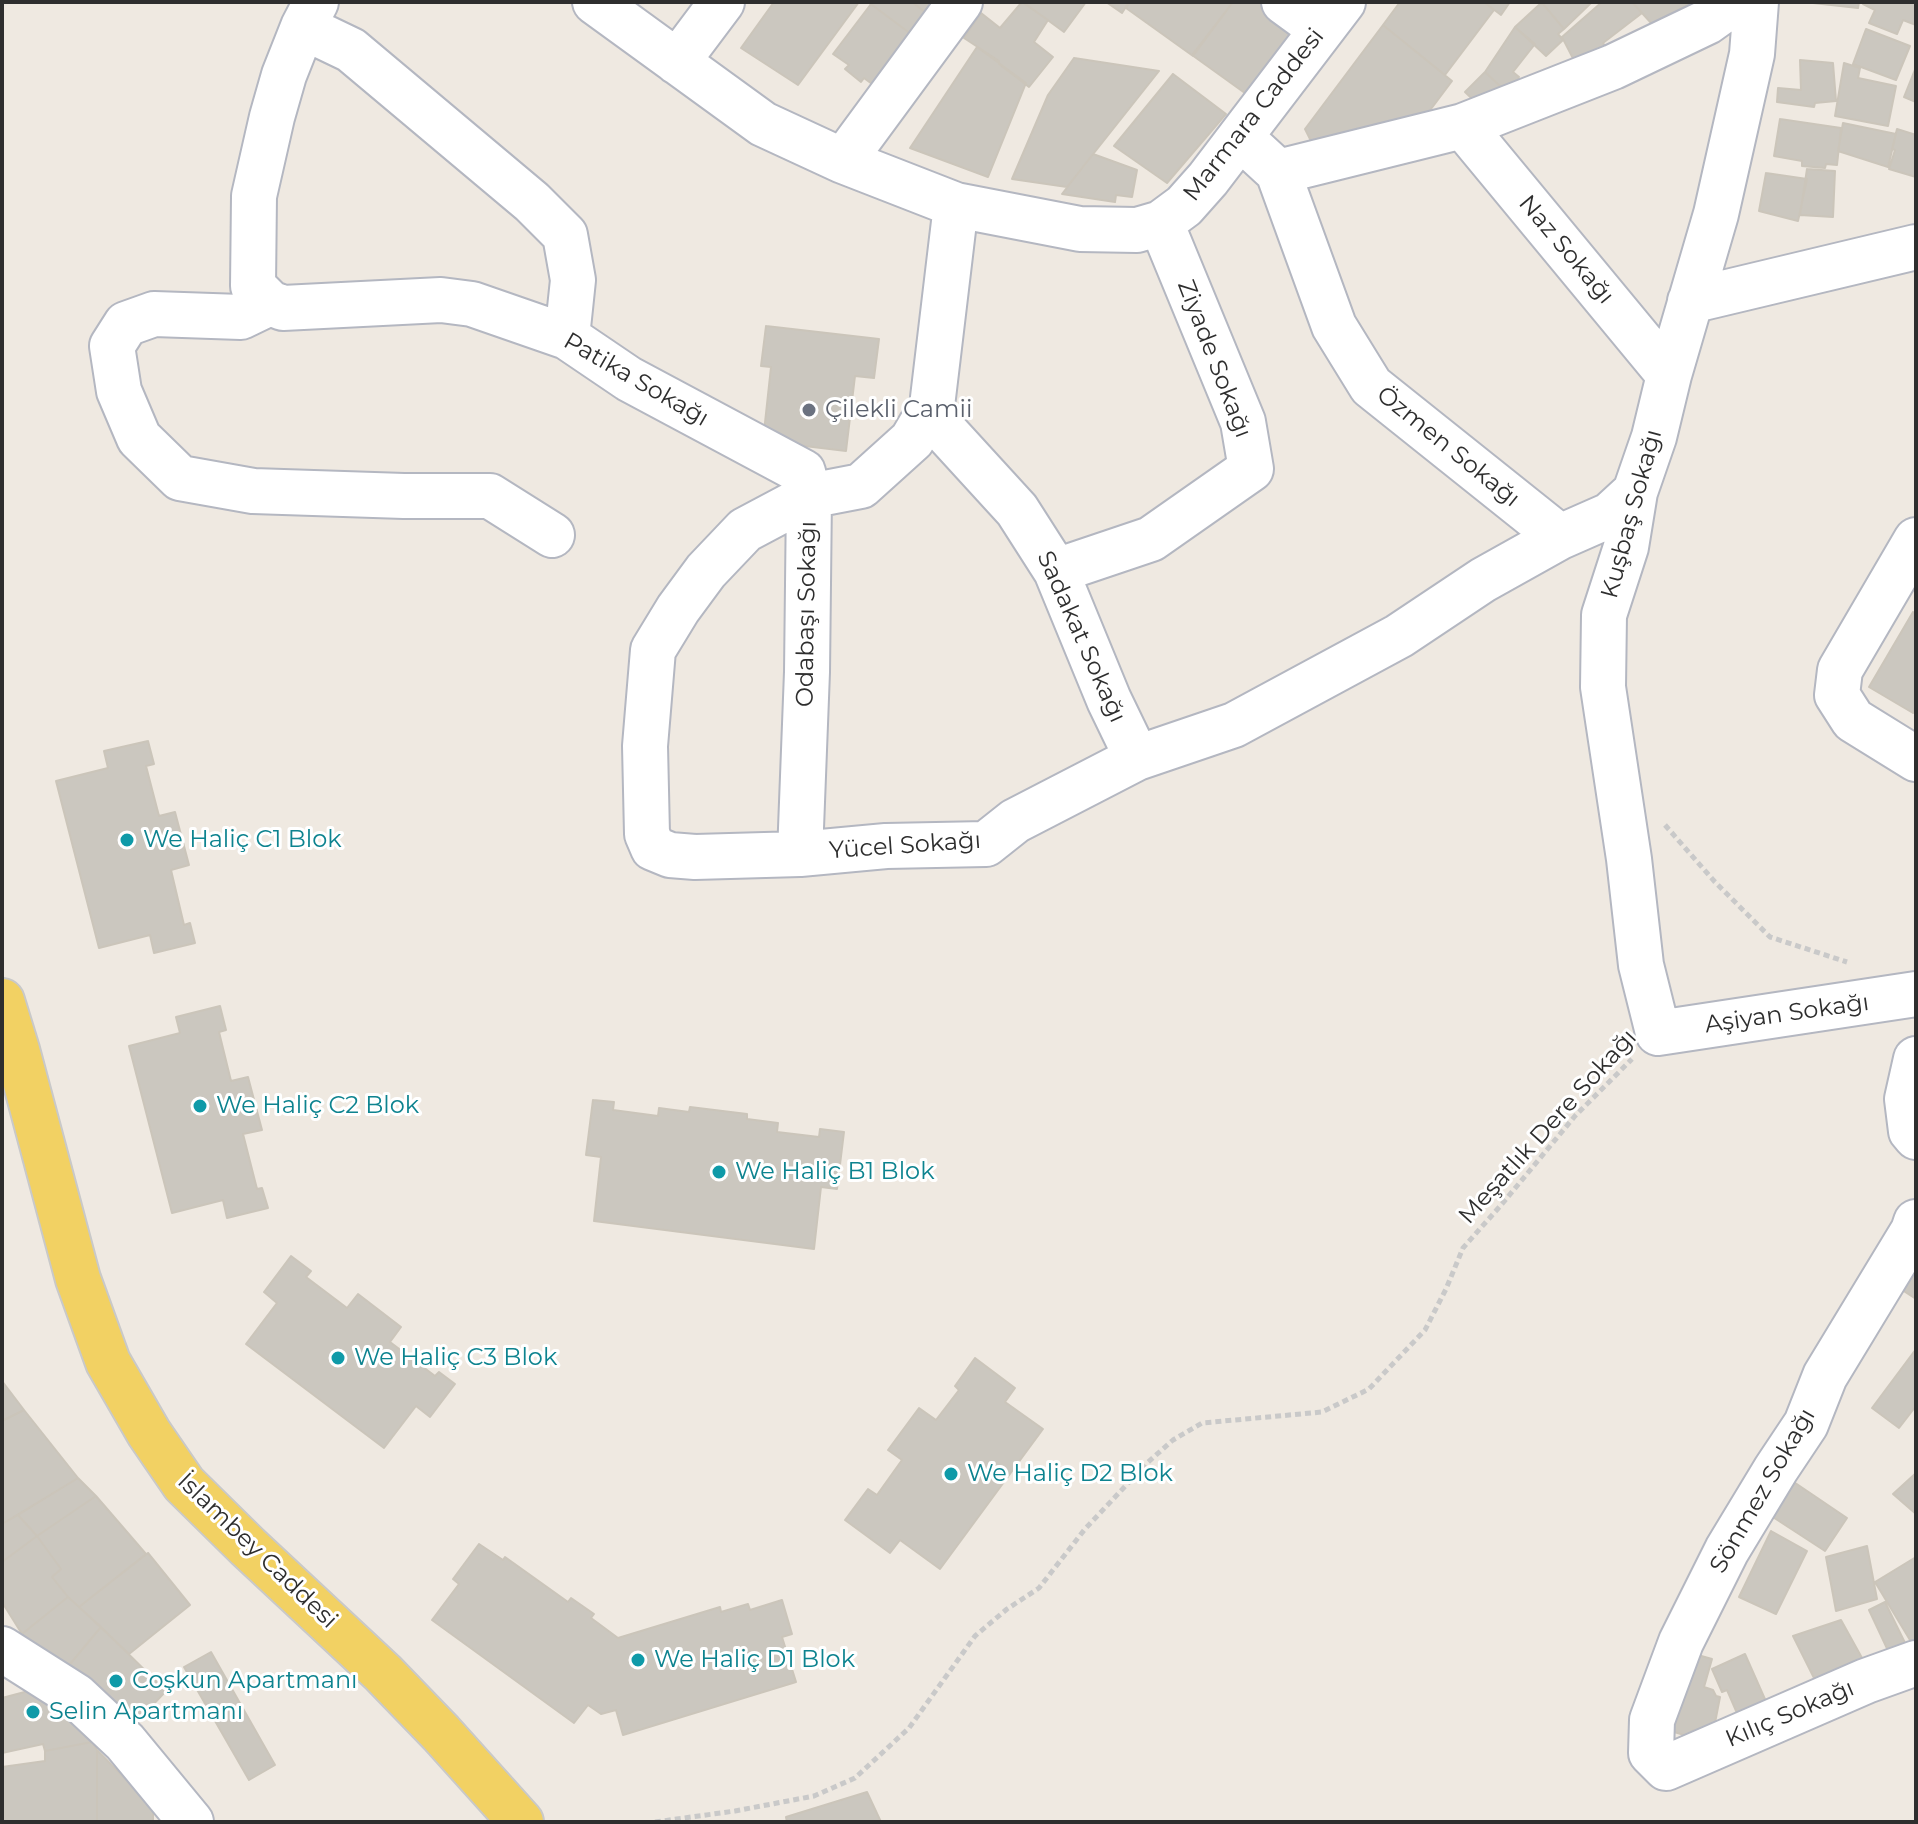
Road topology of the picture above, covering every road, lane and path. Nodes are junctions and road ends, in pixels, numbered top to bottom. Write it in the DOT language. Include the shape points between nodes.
graph roads {
  1 [pos="595,2"];
  2 [pos="722,2"];
  3 [pos="960,2"];
  4 [pos="1284,2"];
  5 [pos="1735,2"];
  6 [pos="1756,2"];
  7 [pos="310,15"];
  8 [pos="1332,16"];
  9 [pos="677,62"];
  10 [pos="1463,126"];
  11 [pos="1240,137"];
  12 [pos="843,161"];
  13 [pos="1278,172"];
  14 [pos="956,205"];
  15 [pos="1161,223"];
  16 [pos="1916,247"];
  17 [pos="262,294"];
  18 [pos="1690,301"];
  19 [pos="567,337"];
  20 [pos="1669,375"];
  21 [pos="932,406"];
  22 [pos="1635,492"];
  23 [pos="809,496"];
  24 [pos="552,535"];
  25 [pos="1560,537"];
  26 [pos="1916,540"];
  27 [pos="1056,571"];
  28 [pos="1137,758"];
  29 [pos="1916,759"];
  30 [pos="1664,824"];
  31 [pos="800,854"];
  32 [pos="1857,966"];
  33 [pos="1916,994"];
  34 [pos="2,1001"];
  35 [pos="1658,1033"];
  36 [pos="1916,1059"];
  37 [pos="1916,1137"];
  38 [pos="1916,1222"];
  39 [pos="2,1649"];
  40 [pos="1916,1663"];
  41 [pos="1666,1768"];
  42 [pos="191,1822"];
  43 [pos="521,1822"];
  44 [pos="655,1822"];
  1 -- 9 [label="street"];
  2 -- 9 [label="street"];
  3 -- 12 [label="street"];
  4 -- 8 [label="street"];
  5 -- 10 [label="street" via="1707,22 1613,67"];
  6 -- 18 [label="street, Kuşbaş Sokağı" via="1749,68"];
  7 -- 17 [label="street" via="284,75 254,196"];
  7 -- 19 [label="street" via="565,235 573,280"];
  8 -- 11 [label="street, Marmara Caddesi"];
  9 -- 12 [label="street" via="763,124"];
  10 -- 13 [label="street"];
  10 -- 20 [label="street, Naz Sokağı"];
  11 -- 13 [label="street, Özmen Sokağı"];
  11 -- 15 [label="street, Marmara Caddesi" via="1184,206"];
  12 -- 14 [label="street"];
  13 -- 25 [label="street, Özmen Sokağı" via="1334,326 1371,386"];
  14 -- 15 [label="street" via="1080,229 1137,230"];
  14 -- 21 [label="street, Odabaşı Sokağı"];
  15 -- 27 [label="street, Ziyade Sokağı" via="1243,422 1251,469 1151,539"];
  16 -- 18 [label="street"];
  17 -- 19 [label="street, Patika Sokağı" via="283,308 441,300 472,304"];
  17 -- 24 [label="street" via="241,317 154,314 126,324 112,346 119,391 139,438 180,478 253,491 490,496"];
  18 -- 20 [label="street, Kuşbaş Sokağı"];
  19 -- 23 [label="street, Patika Sokağı" via="629,379 803,472"];
  20 -- 22 [label="street, Kuşbaş Sokağı"];
  21 -- 23 [label="street, Odabaşı Sokağı" via="912,440 861,486"];
  21 -- 27 [label="street, Sadakat Sokağı" via="942,428 1017,510"];
  22 -- 25 [label="street, Yücel Sokağı" via="1610,515"];
  22 -- 35 [label="street, Kuşbaş Sokağı" via="1626,547 1604,615 1603,687 1641,965"];
  23 -- 31 [label="street, Odabaşı Sokağı"];
  23 -- 31 [label="street, Yücel Sokağı" via="745,530 678,609 653,650 645,746 647,834 653,848 695,857"];
  25 -- 28 [label="street, Yücel Sokağı" via="1399,636 1234,725"];
  26 -- 29 [label="street" via="1840,670 1837,695 1853,720"];
  27 -- 28 [label="street, Sadakat Sokağı"];
  28 -- 31 [label="street, Yücel Sokağı" via="1015,821 986,844"];
  30 -- 32 [label="path" via="1770,937"];
  33 -- 35 [label="street, Aşiyan Sokağı"];
  34 -- 43 [label="main road, İslambey Caddesi" via="78,1279 108,1362 149,1433 184,1484 383,1673"];
  35 -- 44 [label="path, Meşatlık Dere Sokağı" via="1575,1116 1463,1248 1425,1330 1369,1389 1322,1412 1202,1423 1173,1440 1085,1529 1039,1588 975,1636 909,1728 855,1778 814,1796"];
  36 -- 37 [label="street" via="1907,1099"];
  38 -- 41 [label="street, Sönmez Sokağı" via="1825,1376 1806,1424 1727,1550 1681,1642 1652,1720 1651,1753"];
  39 -- 42 [label="street" via="76,1696 125,1742"];
  40 -- 41 [label="street, Kılıç Sokağı"];
}
